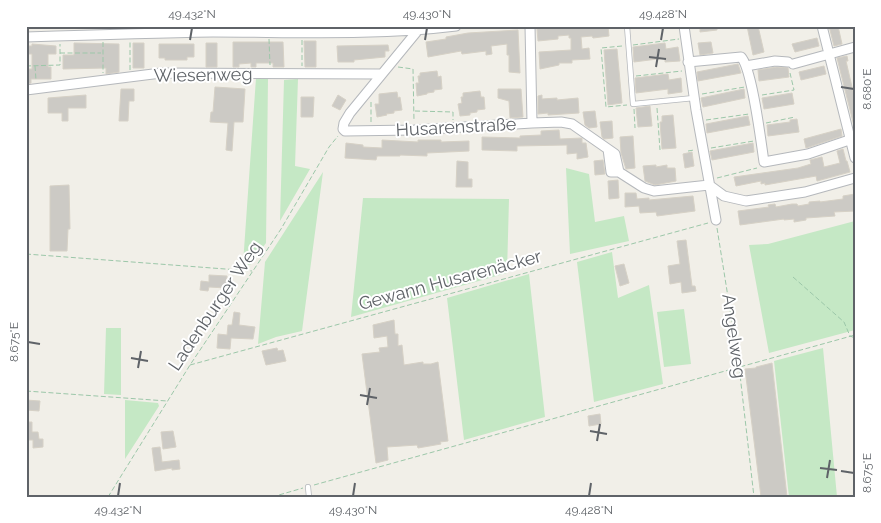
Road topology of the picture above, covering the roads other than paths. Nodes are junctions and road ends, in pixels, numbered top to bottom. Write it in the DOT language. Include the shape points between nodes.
graph roads {
  1 [pos="456,26"];
  2 [pos="530,26"];
  3 [pos="626,26"];
  4 [pos="684,26"];
  5 [pos="822,26"];
  6 [pos="214,29"];
  7 [pos="419,29"];
  8 [pos="284,30"];
  9 [pos="317,30"];
  10 [pos="373,30"];
  11 [pos="62,33"];
  12 [pos="26,36"];
  13 [pos="855,47"];
  14 [pos="828,54"];
  15 [pos="689,66"];
  16 [pos="746,66"];
  17 [pos="381,74"];
  18 [pos="26,90"];
  19 [pos="694,97"];
  20 [pos="532,123"];
  21 [pos="852,139"];
  22 [pos="855,158"];
  23 [pos="855,178"];
  24 [pos="708,181"];
  25 [pos="716,220"];
  26 [pos="308,487"];
  27 [pos="309,497"];
  1 -- 7 [label="street"];
  2 -- 20 [label="street, Husarenstraße"];
  3 -- 19 [label="lane" via="633,104"];
  4 -- 15 [label="street"];
  5 -- 14 [label="street"];
  6 -- 8 [label="street" via="269,34"];
  6 -- 11 [label="street" via="130,34"];
  7 -- 10 [label="street"];
  7 -- 17 [label="street"];
  8 -- 9 [label="street" via="302,34"];
  9 -- 10 [label="street"];
  11 -- 12 [label="street"];
  13 -- 14 [label="street"];
  14 -- 16 [label="street" via="790,63"];
  14 -- 21 [label="street"];
  15 -- 16 [label="street" via="741,57"];
  15 -- 19 [label="street"];
  16 -- 21 [label="street" via="764,162 808,154"];
  17 -- 18 [label="street, Wiesenweg" via="161,73"];
  17 -- 20 [label="street, Husarenstraße" via="350,113 343,129 349,132 414,130"];
  19 -- 24 [label="street"];
  20 -- 24 [label="street" via="572,124 616,154 619,172 644,188 654,191"];
  21 -- 22 [label="street"];
  23 -- 24 [label="street" via="805,192 746,201 724,196"];
  24 -- 25 [label="street"];
  26 -- 27 [label="lane"];
}
